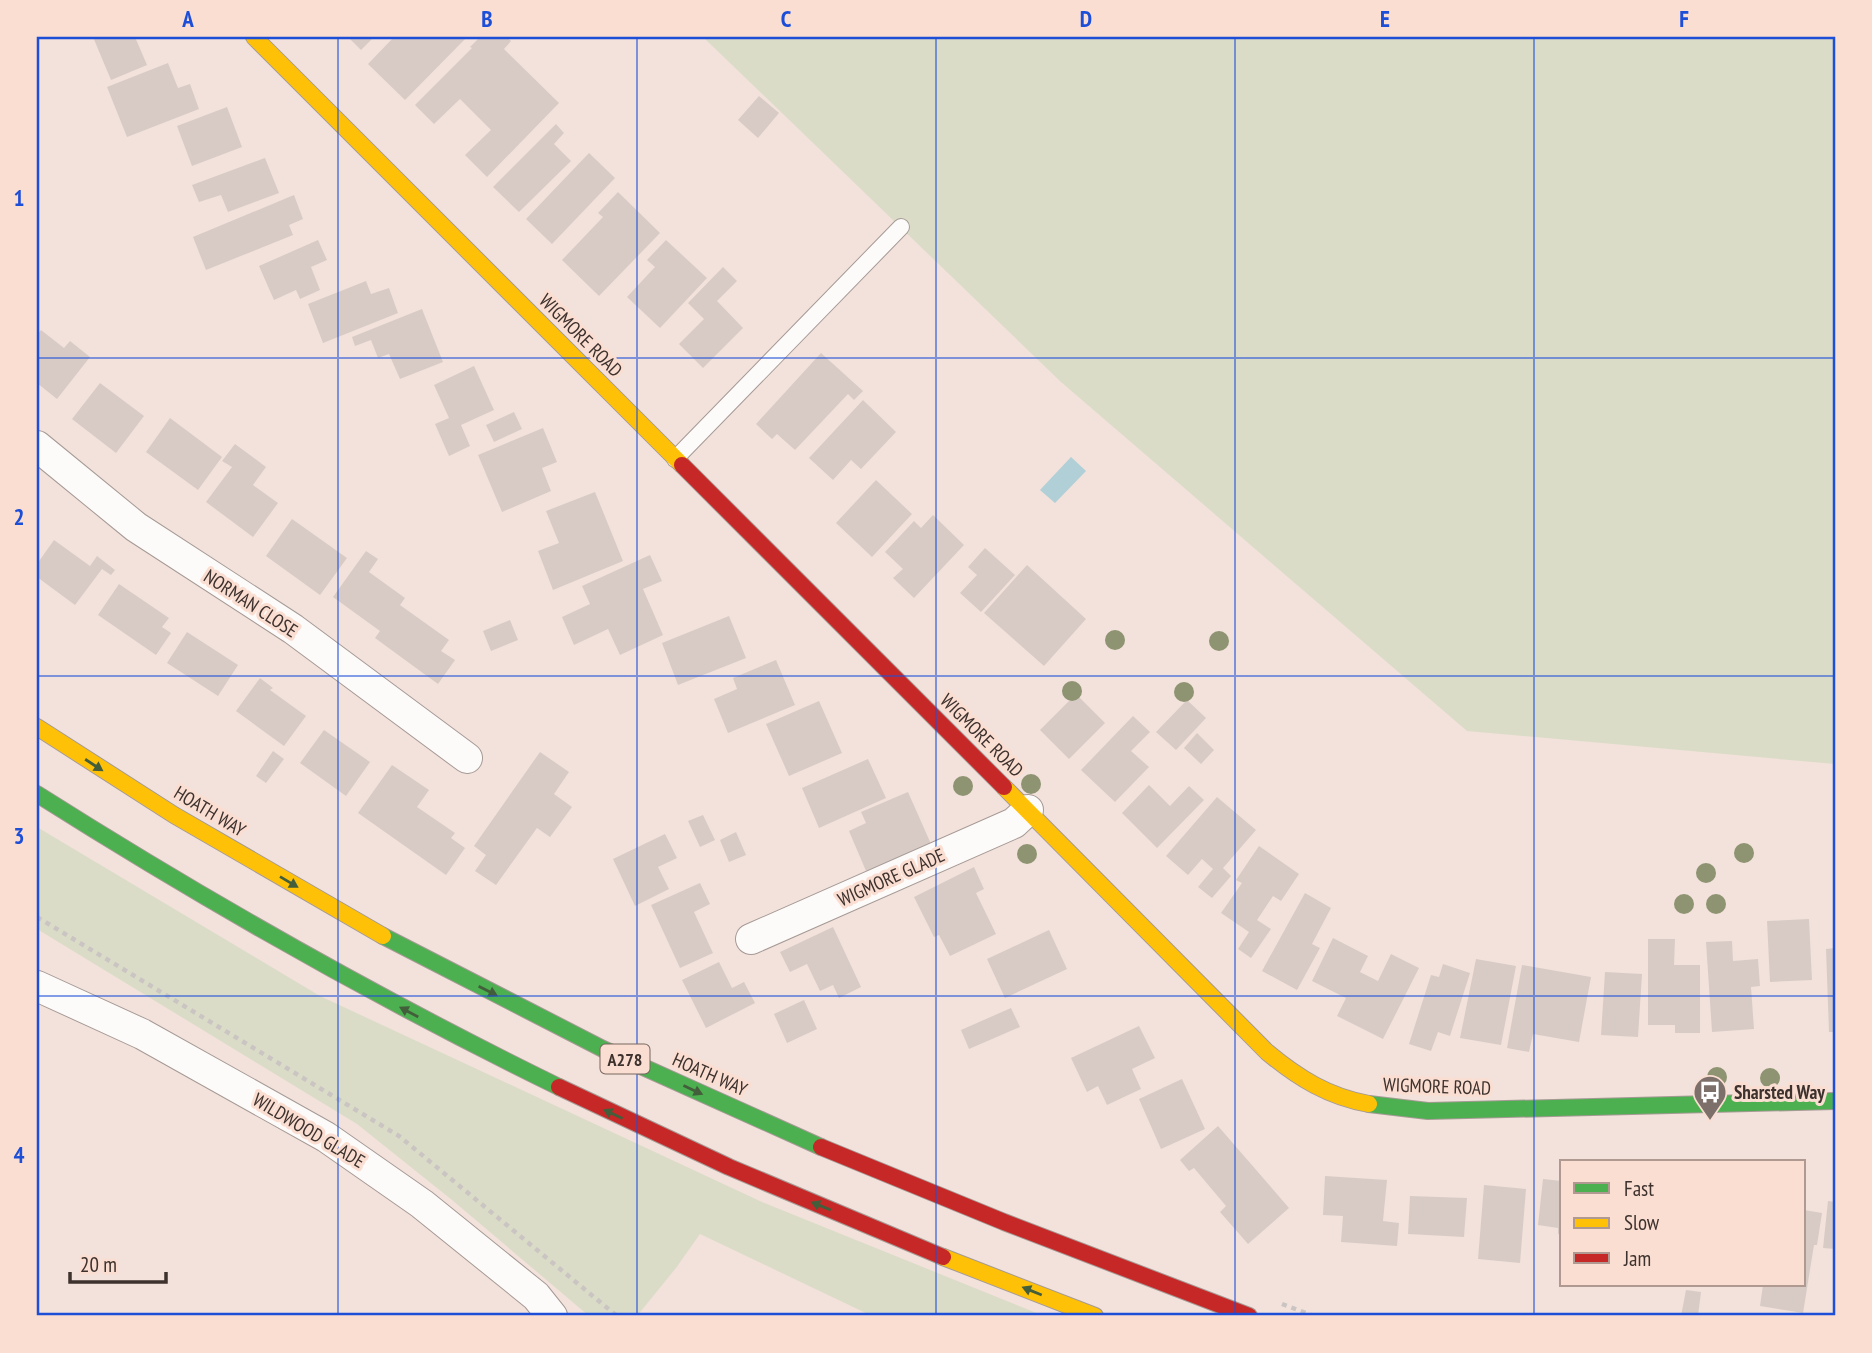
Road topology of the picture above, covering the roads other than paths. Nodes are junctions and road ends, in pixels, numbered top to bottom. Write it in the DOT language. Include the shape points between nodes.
graph roads {
  1 [pos="254,37"];
  2 [pos="901,227"];
  3 [pos="37,446"];
  4 [pos="675,459"];
  5 [pos="37,727"];
  6 [pos="467,758"];
  7 [pos="37,794"];
  8 [pos="1028,810"];
  9 [pos="751,939"];
  10 [pos="37,986"];
  11 [pos="1835,1101"];
  12 [pos="552,1316"];
  13 [pos="1095,1316"];
  14 [pos="1249,1316"];
  1 -- 4 [label="main road, WIGMORE ROAD"];
  2 -- 4 [label="lane"];
  3 -- 6 [label="street, NORMAN CLOSE" via="136,527 293,629"];
  4 -- 8 [label="main road, WIGMORE ROAD"];
  5 -- 14 [label="main road, HOATH WAY / A278, one-way" via="318,899 604,1049 905,1182"];
  13 -- 7 [label="main road, one-way" via="783,1191 497,1058 288,947"];
  8 -- 9 [label="street, WIGMORE GLADE" via="1014,823"];
  8 -- 11 [label="main road, WIGMORE ROAD" via="1287,1069 1334,1095 1374,1106 1428,1111"];
  10 -- 12 [label="street, WILDWOOD GLADE" via="142,1034 326,1137 422,1204 536,1296"];
}
